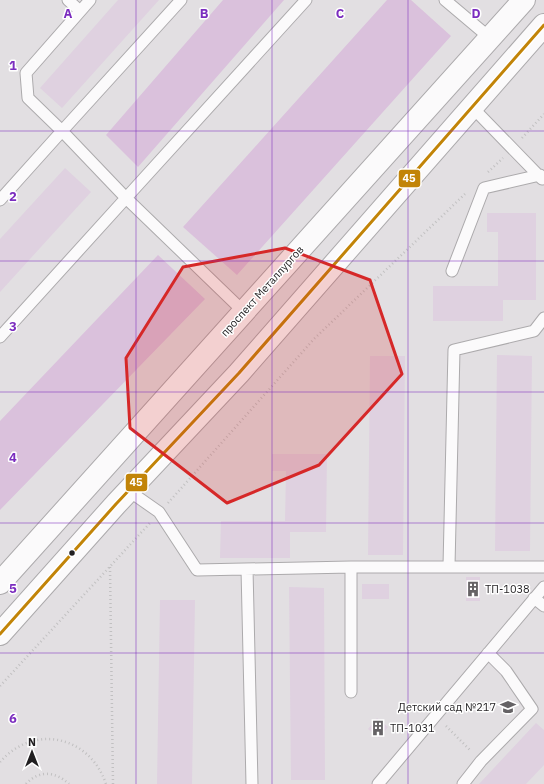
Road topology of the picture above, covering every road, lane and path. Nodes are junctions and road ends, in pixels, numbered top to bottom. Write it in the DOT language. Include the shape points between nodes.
graph roads {
  1 [pos="68,0"];
  2 [pos="90,0"];
  3 [pos="181,0"];
  4 [pos="306,0"];
  5 [pos="445,0"];
  6 [pos="524,0"];
  7 [pos="80,11"];
  8 [pos="544,25"];
  9 [pos="490,38"];
  10 [pos="473,108"];
  11 [pos="544,114"];
  12 [pos="62,130"];
  13 [pos="513,148"];
  14 [pos="484,175"];
  15 [pos="542,178"];
  16 [pos="467,192"];
  17 [pos="126,198"];
  18 [pos="0,200"];
  19 [pos="452,271"];
  20 [pos="243,311"];
  21 [pos="544,318"];
  22 [pos="0,338"];
  23 [pos="129,491"];
  24 [pos="159,512"];
  25 [pos="110,566"];
  26 [pos="448,566"];
  27 [pos="351,567"];
  28 [pos="544,567"];
  29 [pos="247,569"];
  30 [pos="0,583"];
  31 [pos="544,587"];
  32 [pos="534,598"];
  33 [pos="544,606"];
  34 [pos="0,634"];
  35 [pos="488,653"];
  36 [pos="0,686"];
  37 [pos="351,692"];
  38 [pos="435,716"];
  39 [pos="481,761"];
  40 [pos="0,762"];
  41 [pos="26,784"];
  42 [pos="69,784"];
  43 [pos="106,784"];
  44 [pos="113,784"];
  45 [pos="252,784"];
  46 [pos="378,784"];
  47 [pos="463,784"];
  1 -- 7 [label="lane"];
  2 -- 7 [label="lane"];
  3 -- 12 [label="lane"];
  4 -- 17 [label="lane"];
  5 -- 9 [label="lane"];
  6 -- 9 [label="main road, проспект Металлургов"];
  7 -- 12 [label="lane" via="26,73 28,98"];
  8 -- 10 [label="main road"];
  9 -- 20 [label="main road, проспект Металлургов"];
  10 -- 13 [label="lane"];
  10 -- 23 [label="main road" via="240,374"];
  11 -- 13 [label="path"];
  12 -- 17 [label="lane"];
  12 -- 18 [label="lane"];
  13 -- 14 [label="path"];
  13 -- 15 [label="lane"];
  15 -- 19 [label="lane" via="484,188"];
  16 -- 24 [label="path" via="314,339"];
  17 -- 20 [label="lane"];
  17 -- 22 [label="lane"];
  20 -- 30 [label="main road, проспект Металлургов"];
  21 -- 26 [label="lane" via="534,331 454,350"];
  23 -- 24 [label="lane"];
  23 -- 34 [label="main road"];
  24 -- 25 [label="path"];
  24 -- 29 [label="lane" via="197,570"];
  25 -- 36 [label="path"];
  25 -- 44 [label="path"];
  26 -- 27 [label="lane"];
  26 -- 28 [label="lane"];
  27 -- 29 [label="lane"];
  27 -- 37 [label="lane"];
  29 -- 45 [label="lane"];
  31 -- 32 [label="lane"];
  32 -- 33 [label="lane"];
  32 -- 35 [label="lane"];
  35 -- 38 [label="lane"];
  35 -- 39 [label="lane" via="506,671 532,709"];
  38 -- 39 [label="path"];
  38 -- 46 [label="lane"];
  39 -- 47 [label="lane"];
  40 -- 43 [label="path" via="16,747 28,742 60,741 78,747 88,754"];
  41 -- 42 [label="path" via="39,774 47,773 55,774"];
}
